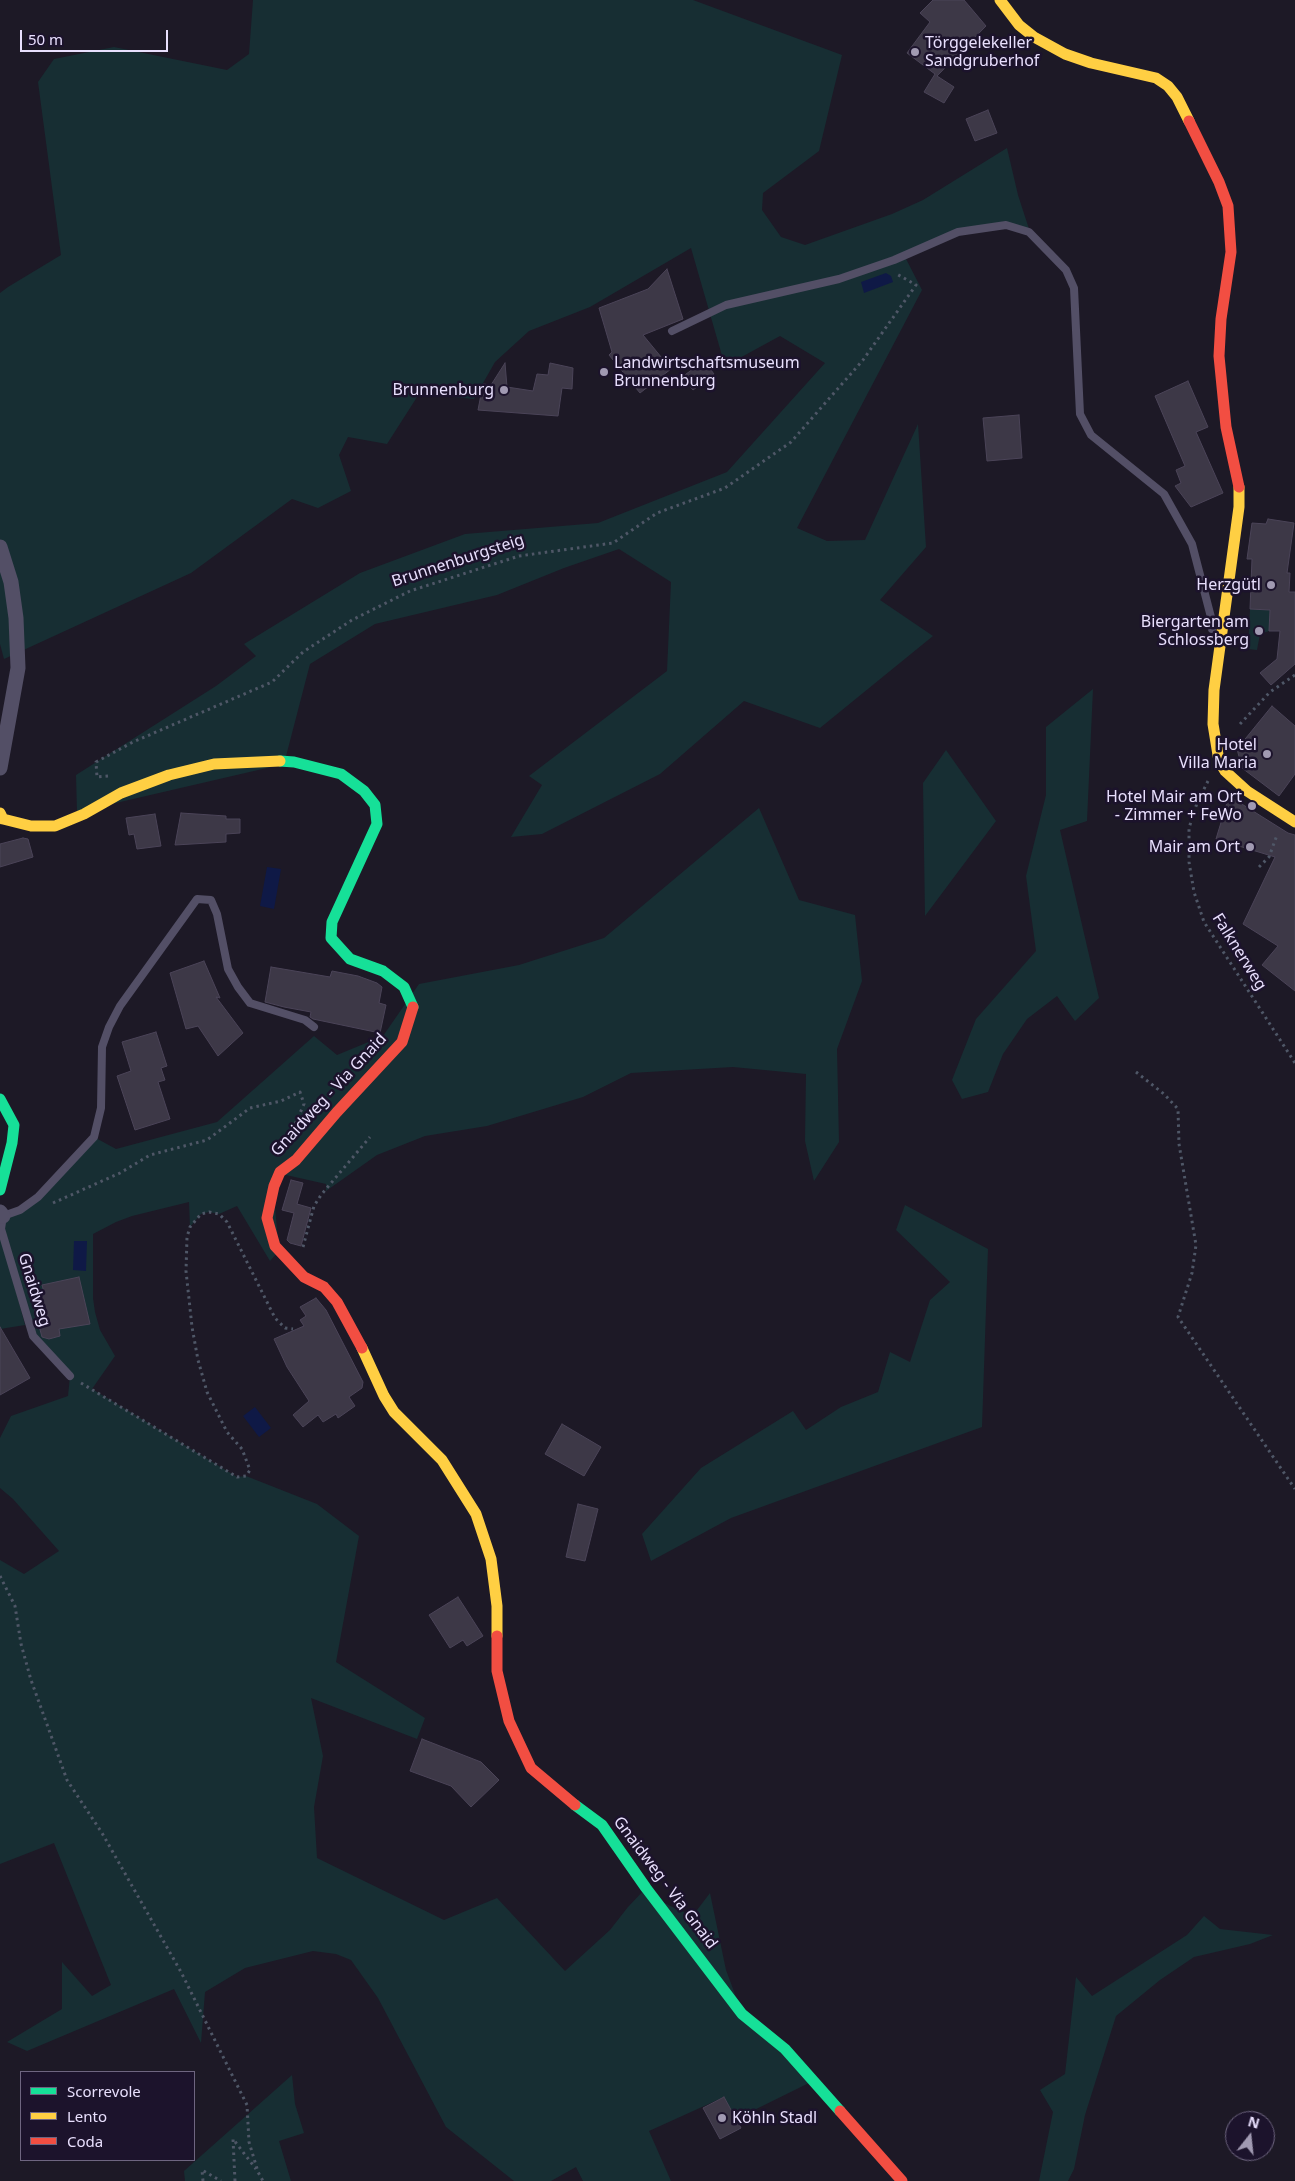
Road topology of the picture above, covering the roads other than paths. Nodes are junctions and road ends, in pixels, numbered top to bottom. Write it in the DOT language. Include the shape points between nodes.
graph roads {
  1 [pos="1000,0"];
  2 [pos="672,331"];
  3 [pos="0,547"];
  4 [pos="1212,640"];
  5 [pos="1211,650"];
  6 [pos="1214,690"];
  7 [pos="0,768"];
  8 [pos="0,813"];
  9 [pos="1290,819"];
  10 [pos="314,1028"];
  11 [pos="0,1099"];
  12 [pos="0,1190"];
  13 [pos="1,1219"];
  14 [pos="70,1376"];
  15 [pos="902,2181"];
  1 -- 6 [label="street" via="1019,25 1065,54 1156,78 1168,86 1177,97 1228,206 1231,252 1219,356 1239,507"];
  2 -- 4 [label="lane" via="726,305 839,279 894,260 958,232 1006,225 1029,232 1066,270 1074,288 1080,414 1091,435 1164,494 1192,544 1212,621"];
  3 -- 7 [label="street" via="16,618 18,668"];
  5 -- 6 [label="lane" via="1210,678"];
  6 -- 9 [label="street" via="1213,724 1219,761 1247,792"];
  8 -- 15 [label="street, Gnaidweg - Via Gnaid" via="3,819 30,826 55,826 121,793 169,775 214,764 275,761 294,762 341,774 375,804 377,824 332,922 331,938 350,959 383,971 404,987 413,1007 402,1042 296,1160 280,1172 267,1218 275,1246 304,1277 324,1287 337,1302 394,1412 442,1460 476,1514 491,1559 497,1606 497,1671 509,1721 531,1768 602,1825 742,2014 785,2050"];
  10 -- 13 [label="lane" via="305,1020 250,1003 228,969 211,900 197,899 120,1006 109,1027 102,1047 100,1108 94,1137 38,1197"];
  11 -- 12 [label="street" via="14,1125"];
  13 -- 14 [label="lane, Gnaidweg" via="33,1336"];
}
